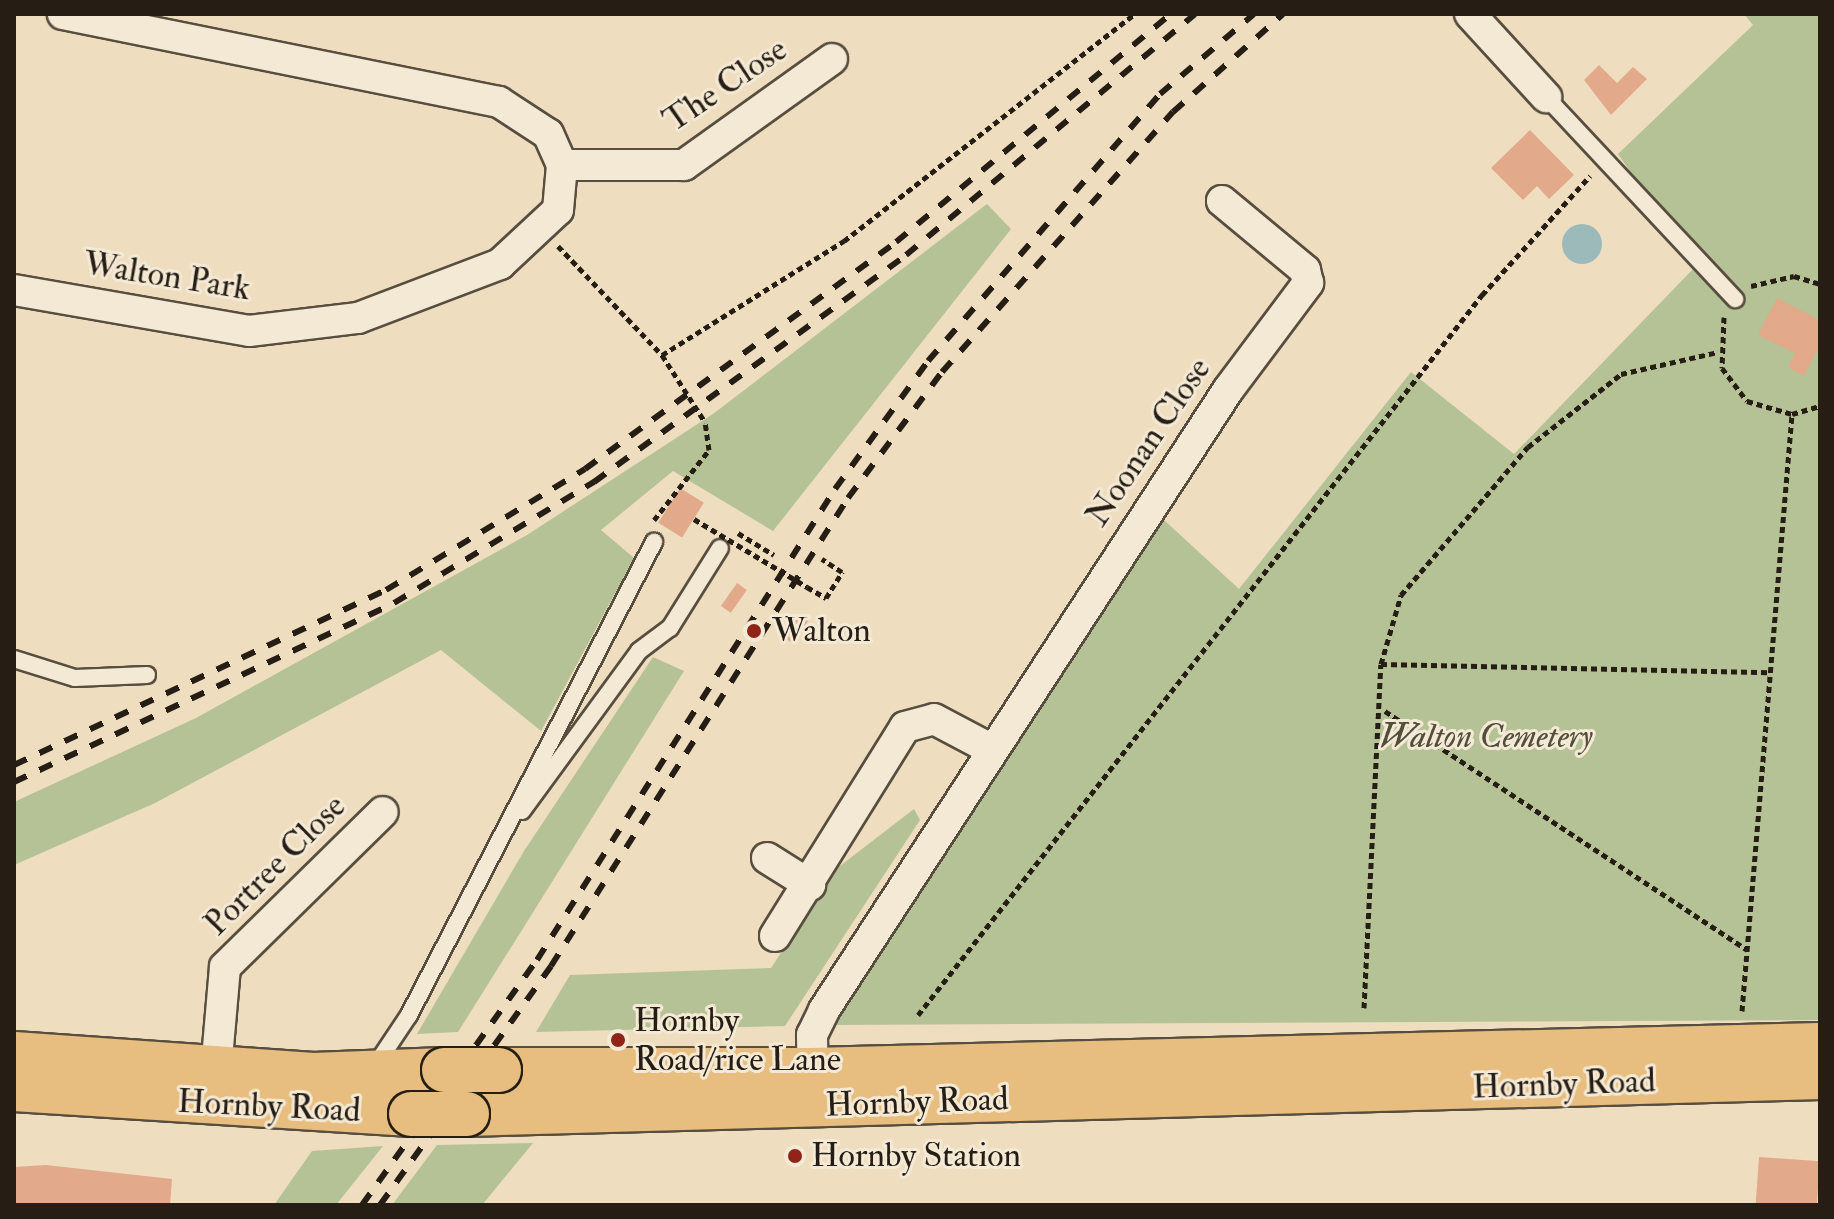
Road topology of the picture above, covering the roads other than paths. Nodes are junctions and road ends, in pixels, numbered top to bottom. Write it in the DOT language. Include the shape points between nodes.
graph roads {
  1 [pos="63,14"];
  2 [pos="1470,14"];
  3 [pos="832,59"];
  4 [pos="1546,97"];
  5 [pos="562,165"];
  6 [pos="1222,201"];
  7 [pos="14,290"];
  8 [pos="1735,299"];
  9 [pos="654,542"];
  10 [pos="720,548"];
  11 [pos="14,659"];
  12 [pos="147,675"];
  13 [pos="989,748"];
  14 [pos="383,812"];
  15 [pos="491,854"];
  16 [pos="767,858"];
  17 [pos="810,885"];
  18 [pos="775,936"];
  19 [pos="1820,1045"];
  20 [pos="14,1054"];
  21 [pos="216,1070"];
  22 [pos="371,1072"];
  23 [pos="1820,1077"];
  24 [pos="813,1088"];
  25 [pos="14,1089"];
  26 [pos="343,1111"];
  1 -- 5 [label="street" via="499,102 548,134"];
  2 -- 4 [label="street"];
  3 -- 5 [label="street, The Close" via="684,165"];
  4 -- 8 [label="lane"];
  5 -- 7 [label="street, Walton Park" via="558,210 500,264 358,318 265,329"];
  6 -- 13 [label="street, Noonan Close" via="1305,270 1308,283 1228,390"];
  9 -- 15 [label="lane"];
  10 -- 15 [label="lane" via="670,628 639,651"];
  11 -- 12 [label="lane" via="75,678"];
  13 -- 17 [label="street" via="934,719 905,727"];
  13 -- 24 [label="street, Noonan Close" via="824,1010 812,1035"];
  14 -- 21 [label="street, Portree Close" via="225,967"];
  15 -- 22 [label="lane" via="409,1015"];
  16 -- 17 [label="street"];
  17 -- 18 [label="street"];
  19 -- 24 [label="main road, Hornby Road"];
  20 -- 21 [label="main road, Hornby Road"];
  21 -- 22 [label="main road, Hornby Road"];
  22 -- 24 [label="main road, Hornby Road, bridge" via="499,1070"];
  22 -- 26 [label="lane"];
  23 -- 24 [label="main road, Hornby Road"];
  24 -- 26 [label="main road, Hornby Road, bridge" via="467,1114"];
  25 -- 26 [label="main road, Hornby Road"];
}
